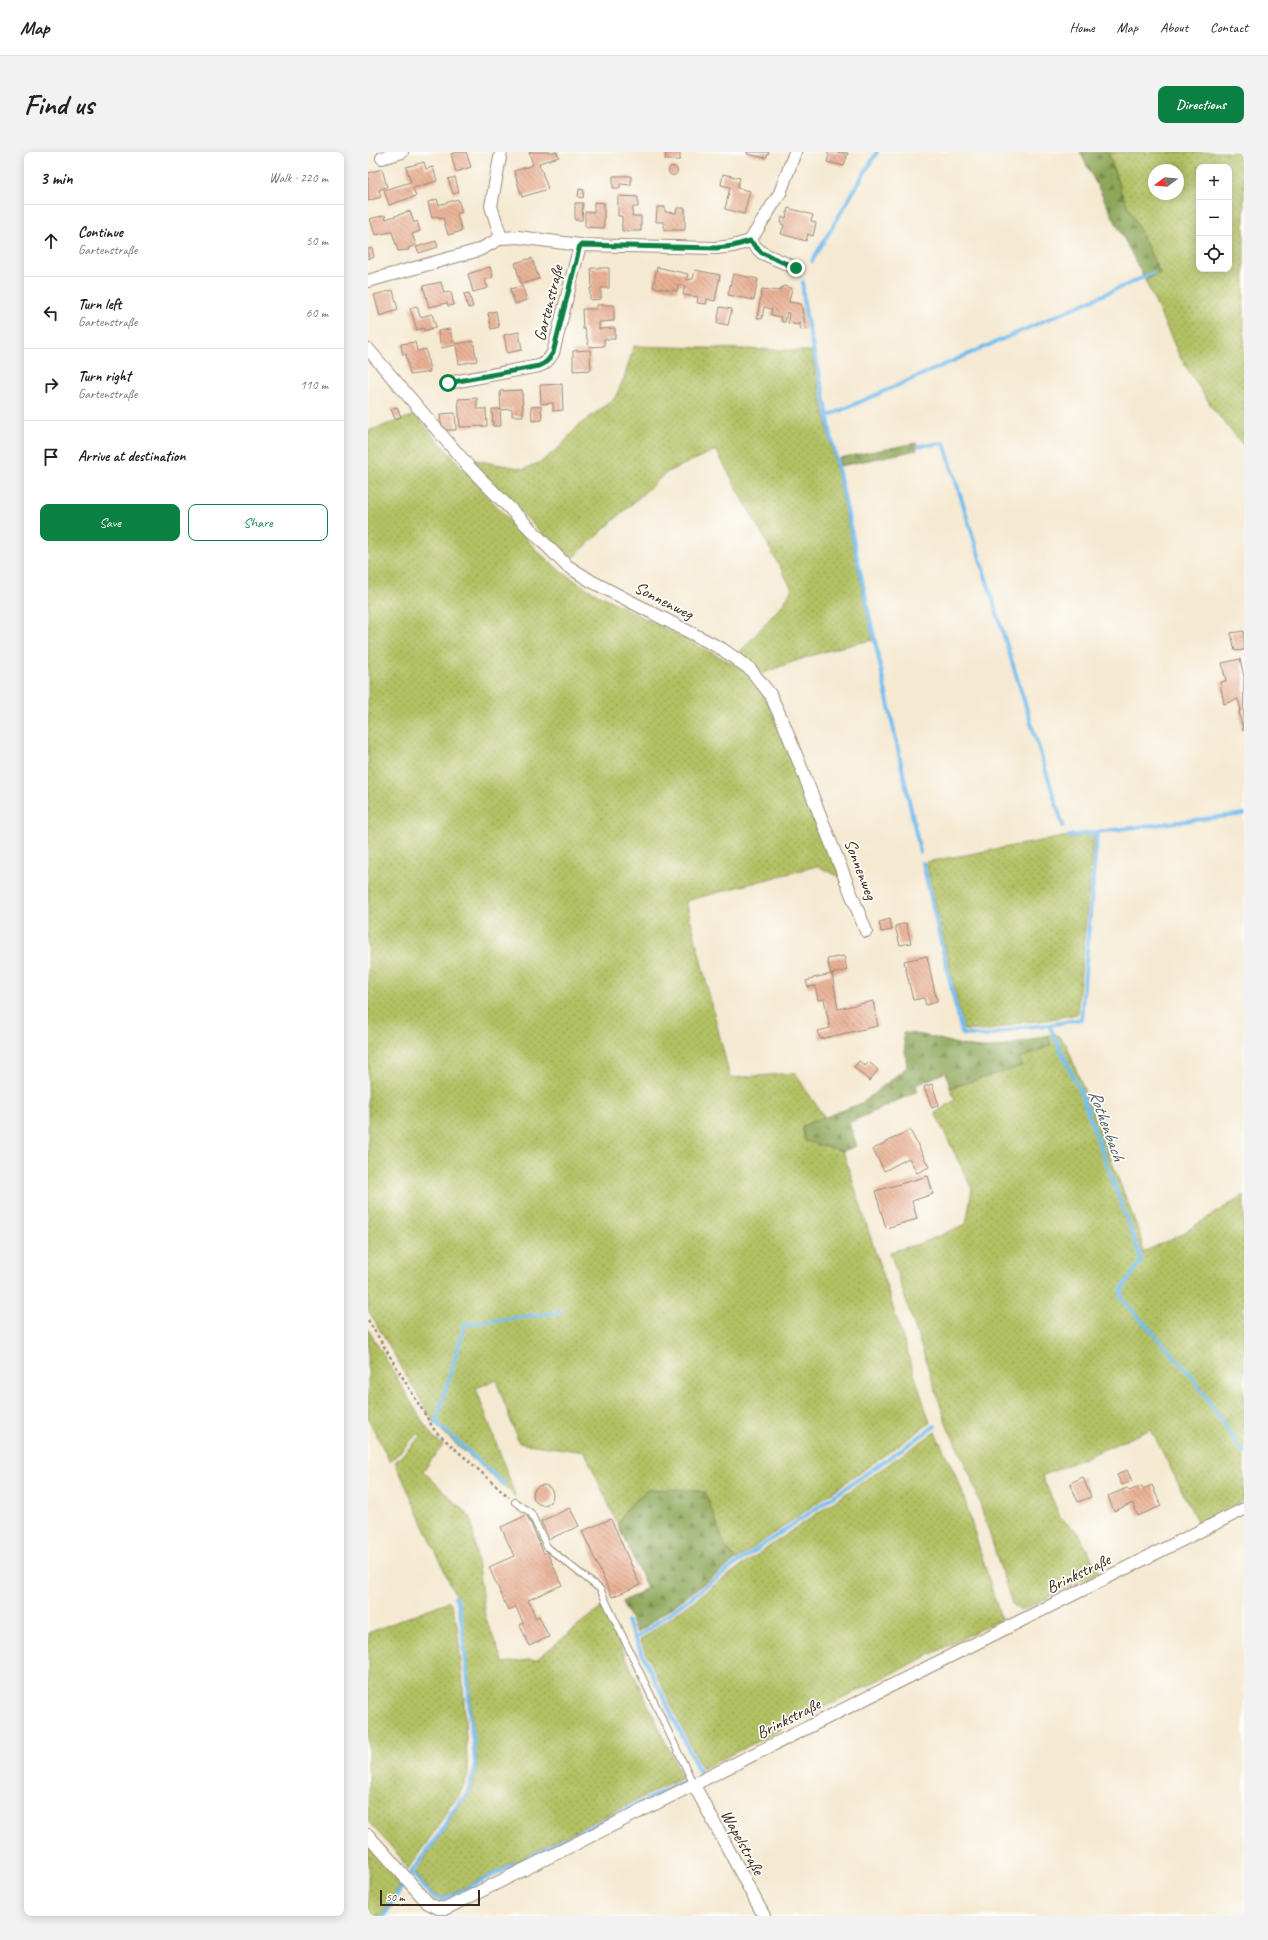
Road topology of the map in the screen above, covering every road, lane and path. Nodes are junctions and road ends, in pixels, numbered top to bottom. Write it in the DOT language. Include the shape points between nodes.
graph roads {
  1 [pos="402,152"];
  2 [pos="501,152"];
  3 [pos="795,152"];
  4 [pos="382,158"];
  5 [pos="501,238"];
  6 [pos="750,241"];
  7 [pos="580,245"];
  8 [pos="796,268"];
  9 [pos="368,281"];
  10 [pos="368,350"];
  11 [pos="448,383"];
  12 [pos="866,931"];
  13 [pos="368,1320"];
  14 [pos="515,1502"];
  15 [pos="1244,1509"];
  16 [pos="694,1785"];
  17 [pos="368,1835"];
  18 [pos="764,1916"];
  1 -- 4 [label="street"];
  2 -- 5 [label="street" via="491,206"];
  3 -- 6 [label="street" via="780,193"];
  5 -- 7 [label="street, Gartenstraße" via="518,237"];
  5 -- 9 [label="street, Gartenstraße" via="479,250"];
  6 -- 7 [label="street, Gartenstraße" via="716,248"];
  6 -- 8 [label="street" via="762,253"];
  7 -- 11 [label="street, Gartenstraße" via="553,353 549,360 544,365"];
  10 -- 12 [label="street, Sonnenweg" via="470,467 566,565 591,581 722,649 750,669 770,694 783,722"];
  13 -- 14 [label="path" via="435,1431"];
  14 -- 16 [label="lane" via="531,1513 547,1547 600,1589"];
  15 -- 16 [label="street, Brinkstraße"];
  16 -- 17 [label="street, Brinkstraße" via="447,1908 438,1908 428,1903"];
  16 -- 18 [label="street, Wapelstraße"];
}
